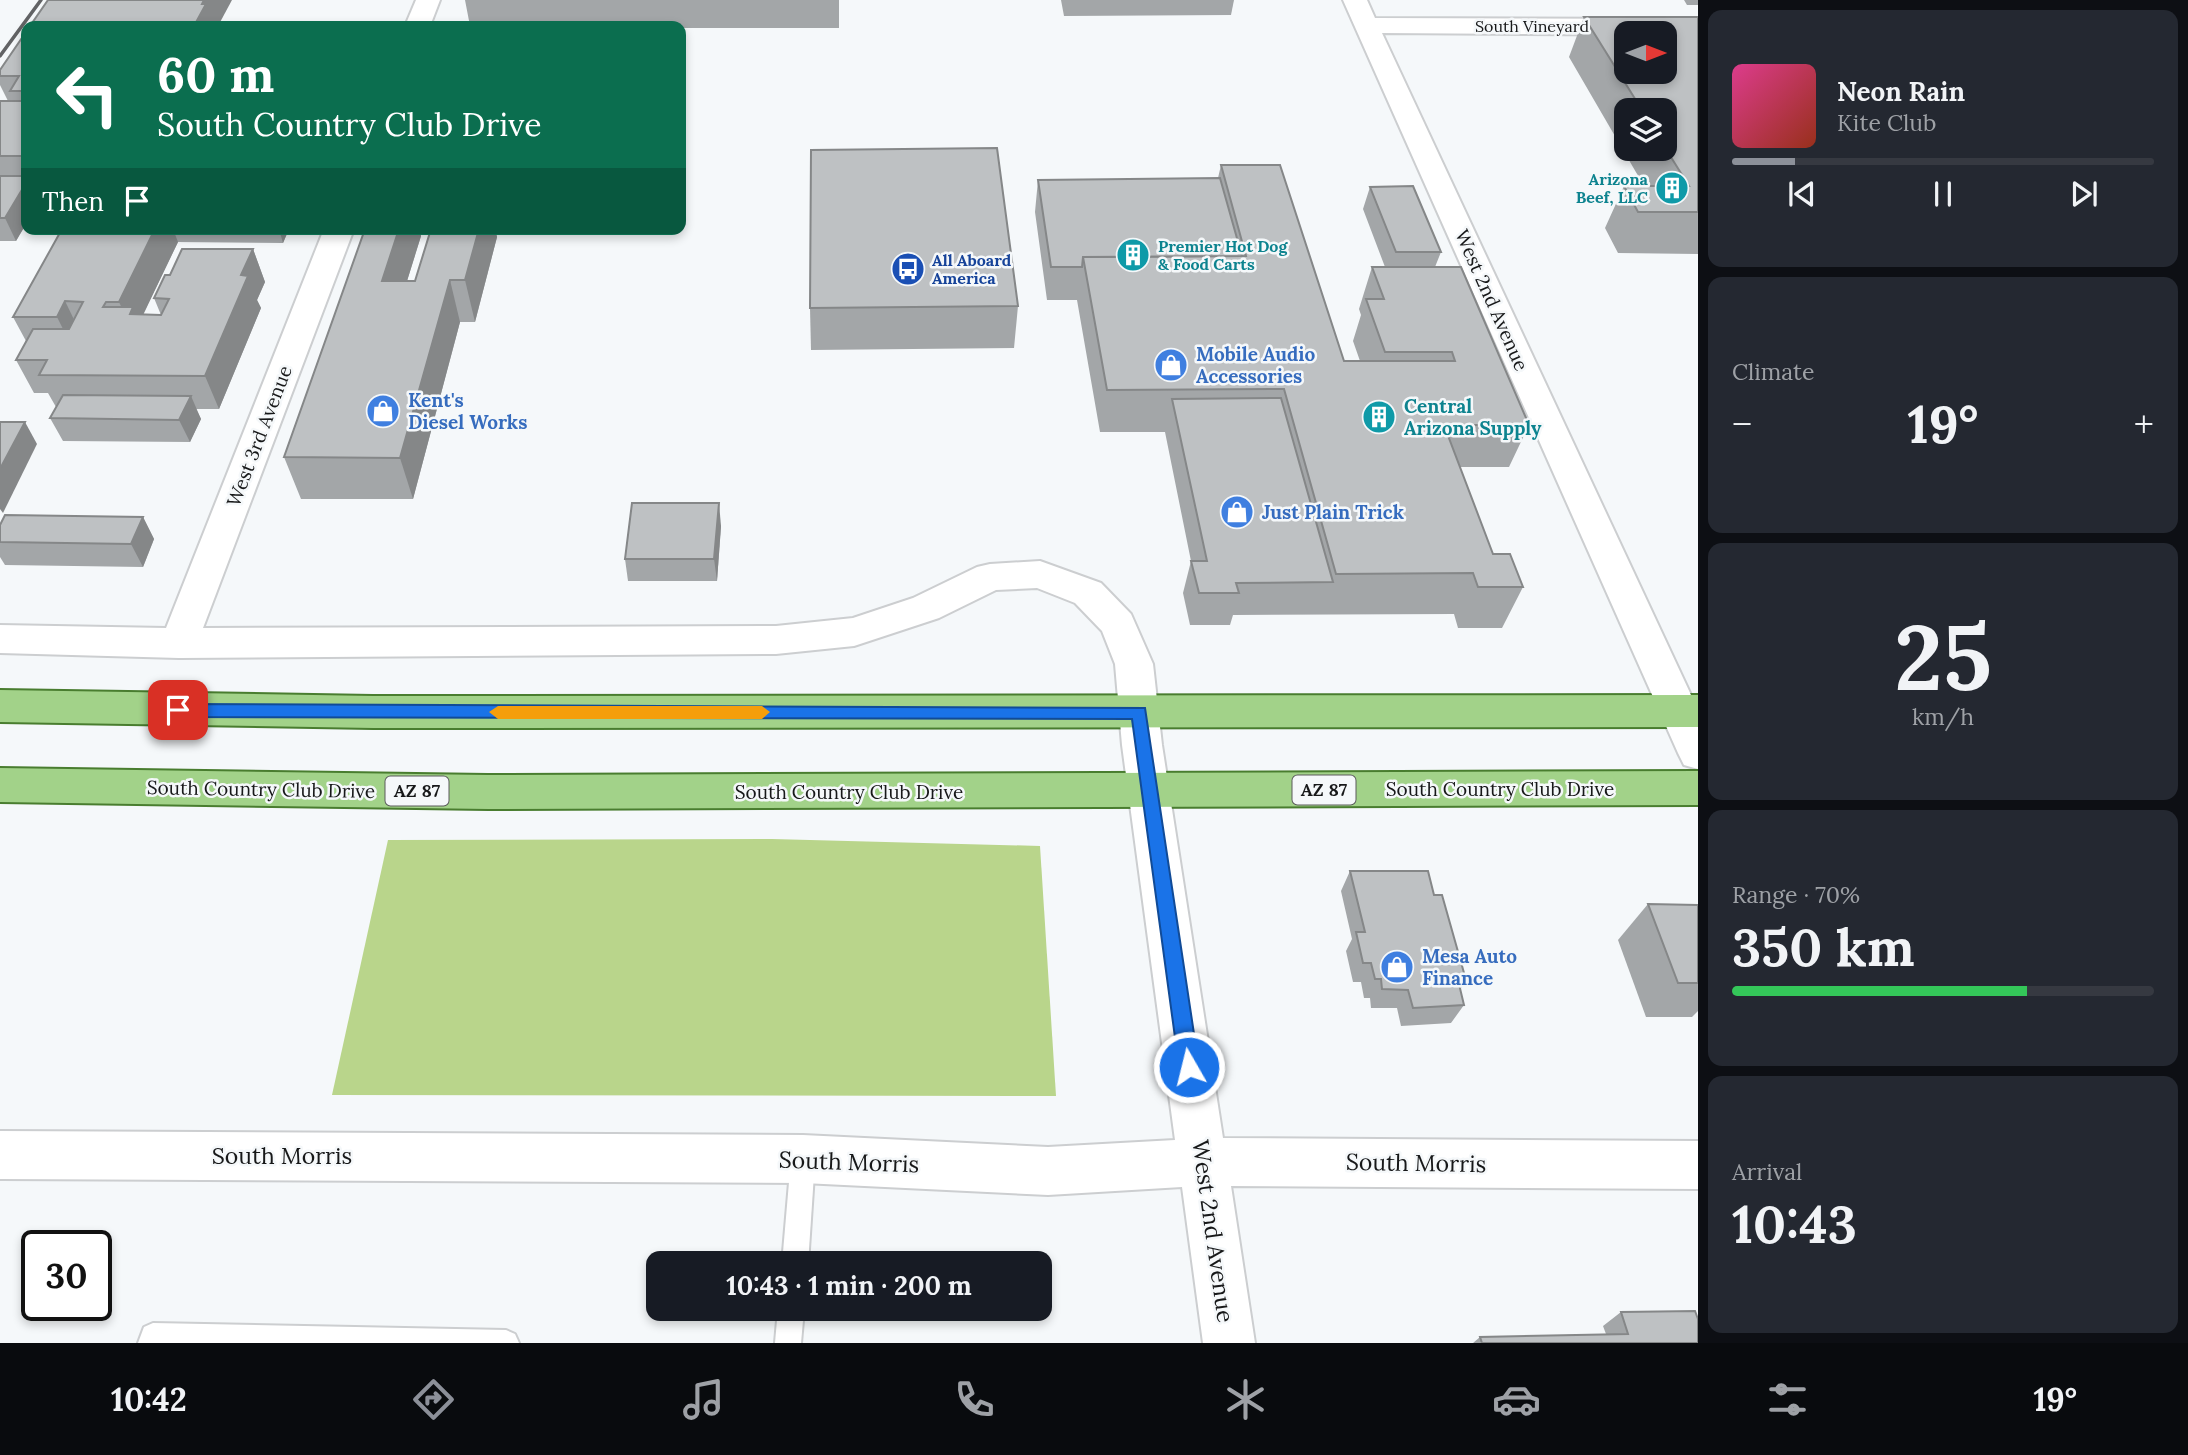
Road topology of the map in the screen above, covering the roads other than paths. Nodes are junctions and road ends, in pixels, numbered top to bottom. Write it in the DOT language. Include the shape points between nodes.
graph roads {
  1 [pos="428,0"];
  2 [pos="1361,13"];
  3 [pos="420,21"];
  4 [pos="1698,27"];
  5 [pos="337,235"];
  6 [pos="0,639"];
  7 [pos="179,643"];
  8 [pos="0,706"];
  9 [pos="1688,711"];
  10 [pos="1140,729"];
  11 [pos="1698,752"];
  12 [pos="0,785"];
  13 [pos="1698,788"];
  14 [pos="1149,792"];
  15 [pos="0,1155"];
  16 [pos="803,1159"];
  17 [pos="1203,1162"];
  18 [pos="1698,1164"];
  19 [pos="796,1251"];
  20 [pos="790,1321"];
  21 [pos="151,1343"];
  22 [pos="506,1343"];
  23 [pos="788,1343"];
  24 [pos="1229,1343"];
  1 -- 3 [label="street"];
  2 -- 4 [label="street, South Vineyard"];
  2 -- 9 [label="street, West 2nd Avenue"];
  5 -- 7 [label="street, West 3rd Avenue"];
  6 -- 7 [label="street"];
  7 -- 10 [label="street" via="776,640 854,632 926,608 990,578 1040,574 1088,593 1118,624 1134,664"];
  8 -- 10 [label="main road"];
  9 -- 10 [label="main road"];
  9 -- 11 [label="street, West 2nd Avenue"];
  10 -- 14 [label="street, West 2nd Avenue"];
  12 -- 14 [label="main road, South Country Club Drive / AZ 87" via="488,792"];
  13 -- 14 [label="main road, South Country Club Drive / AZ 87"];
  14 -- 17 [label="street, West 2nd Avenue"];
  15 -- 16 [label="street, South Morris"];
  16 -- 17 [label="street, South Morris" via="1048,1171"];
  16 -- 19 [label="lane"];
  17 -- 18 [label="street, South Morris"];
  17 -- 24 [label="street, West 2nd Avenue"];
  20 -- 23 [label="lane"];
  21 -- 22 [label="lane" via="153,1336"];
}
